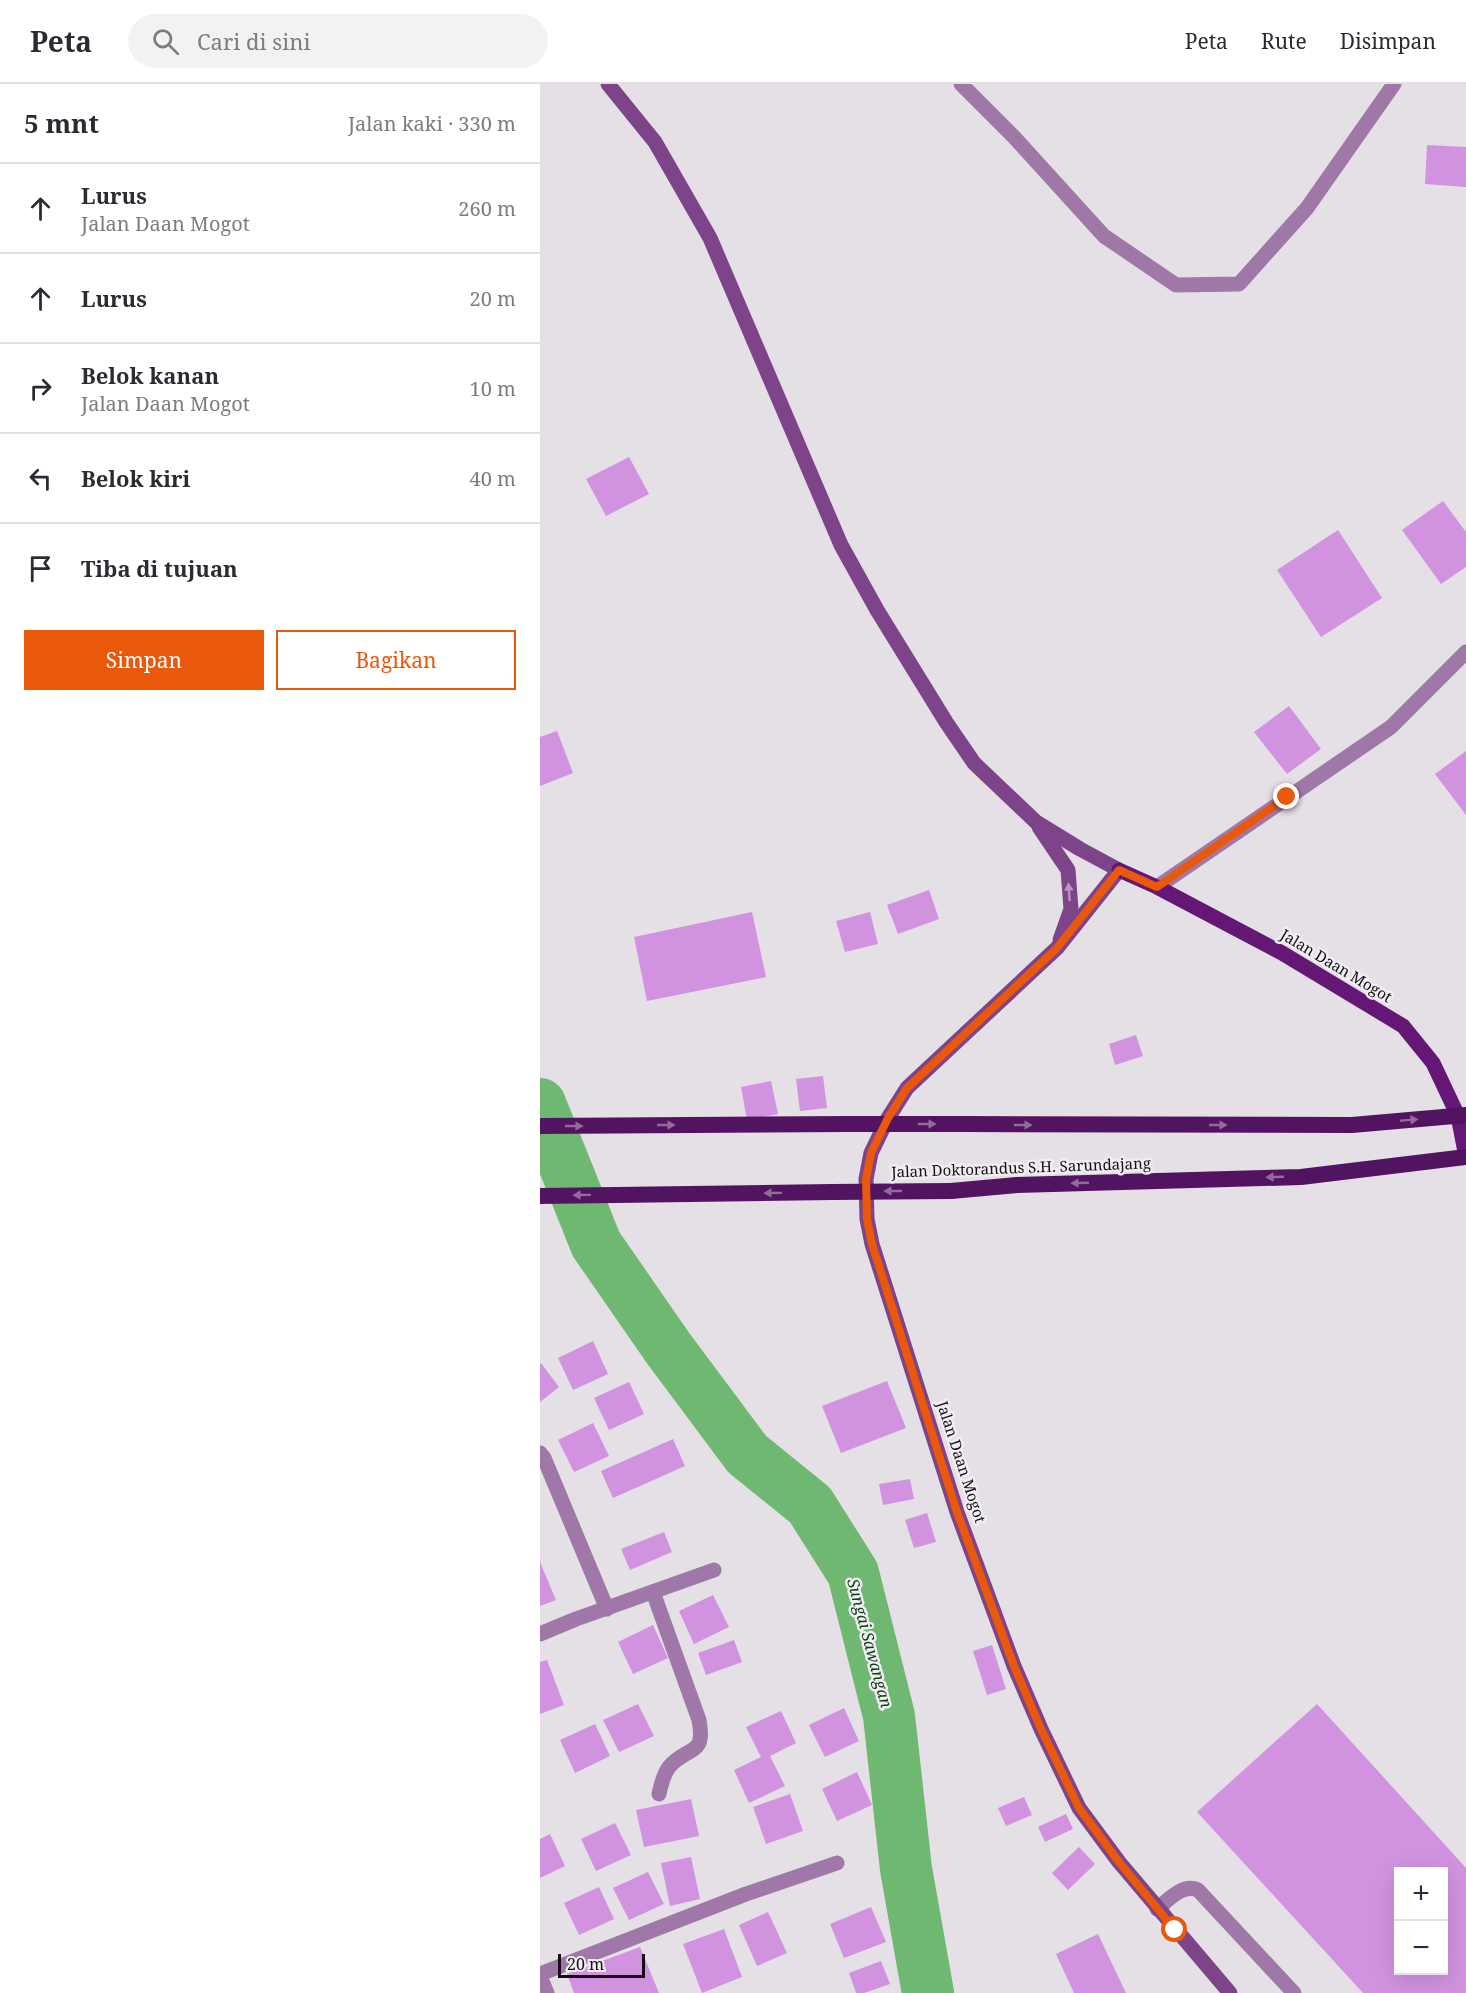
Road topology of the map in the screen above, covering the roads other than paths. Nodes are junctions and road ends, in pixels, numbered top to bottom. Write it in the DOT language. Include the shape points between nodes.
graph roads {
  1 [pos="608,84"];
  2 [pos="962,84"];
  3 [pos="1394,84"];
  4 [pos="1466,652"];
  5 [pos="1036,822"];
  6 [pos="1119,870"];
  7 [pos="1157,887"];
  8 [pos="1057,948"];
  9 [pos="1462,1116"];
  10 [pos="540,1126"];
  11 [pos="1466,1157"];
  12 [pos="540,1196"];
  13 [pos="540,1453"];
  14 [pos="714,1570"];
  15 [pos="653,1592"];
  16 [pos="607,1609"];
  17 [pos="540,1634"];
  18 [pos="659,1794"];
  19 [pos="837,1863"];
  20 [pos="1158,1909"];
  21 [pos="540,1975"];
  22 [pos="547,1993"];
  23 [pos="1230,1993"];
  24 [pos="1294,1993"];
  1 -- 5 [label="main road" via="655,142 711,238 841,545 877,610 974,763"];
  2 -- 3 [label="street" via="1104,236 1176,285 1239,284 1307,208"];
  4 -- 7 [label="street" via="1391,727"];
  5 -- 6 [label="main road"];
  8 -- 5 [label="main road, one-way" via="1071,909 1068,870"];
  6 -- 7 [label="main road, Jalan Daan Mogot"];
  6 -- 8 [label="main road, Jalan Daan Mogot"];
  7 -- 9 [label="main road, Jalan Daan Mogot" via="1282,953 1403,1026 1433,1064"];
  8 -- 20 [label="main road, Jalan Daan Mogot" via="907,1088 871,1153 866,1179 867,1219 957,1512 1014,1666 1079,1808"];
  10 -- 9 [label="highway, one-way, bridge" via="1352,1125"];
  9 -- 11 [label="main road, Jalan Daan Mogot"];
  11 -- 12 [label="highway, Jalan Doktorandus S.H. Sarundajang, one-way, bridge" via="1301,1177 1017,1185 951,1191"];
  13 -- 16 [label="street"];
  14 -- 15 [label="street"];
  15 -- 16 [label="street"];
  15 -- 18 [label="street" via="702,1736 697,1748 668,1769"];
  16 -- 17 [label="street"];
  19 -- 21 [label="street" via="746,1894"];
  20 -- 23 [label="main road, Jalan Daan Mogot"];
  20 -- 24 [label="street" via="1176,1893 1198,1890"];
  21 -- 22 [label="street"];
}
